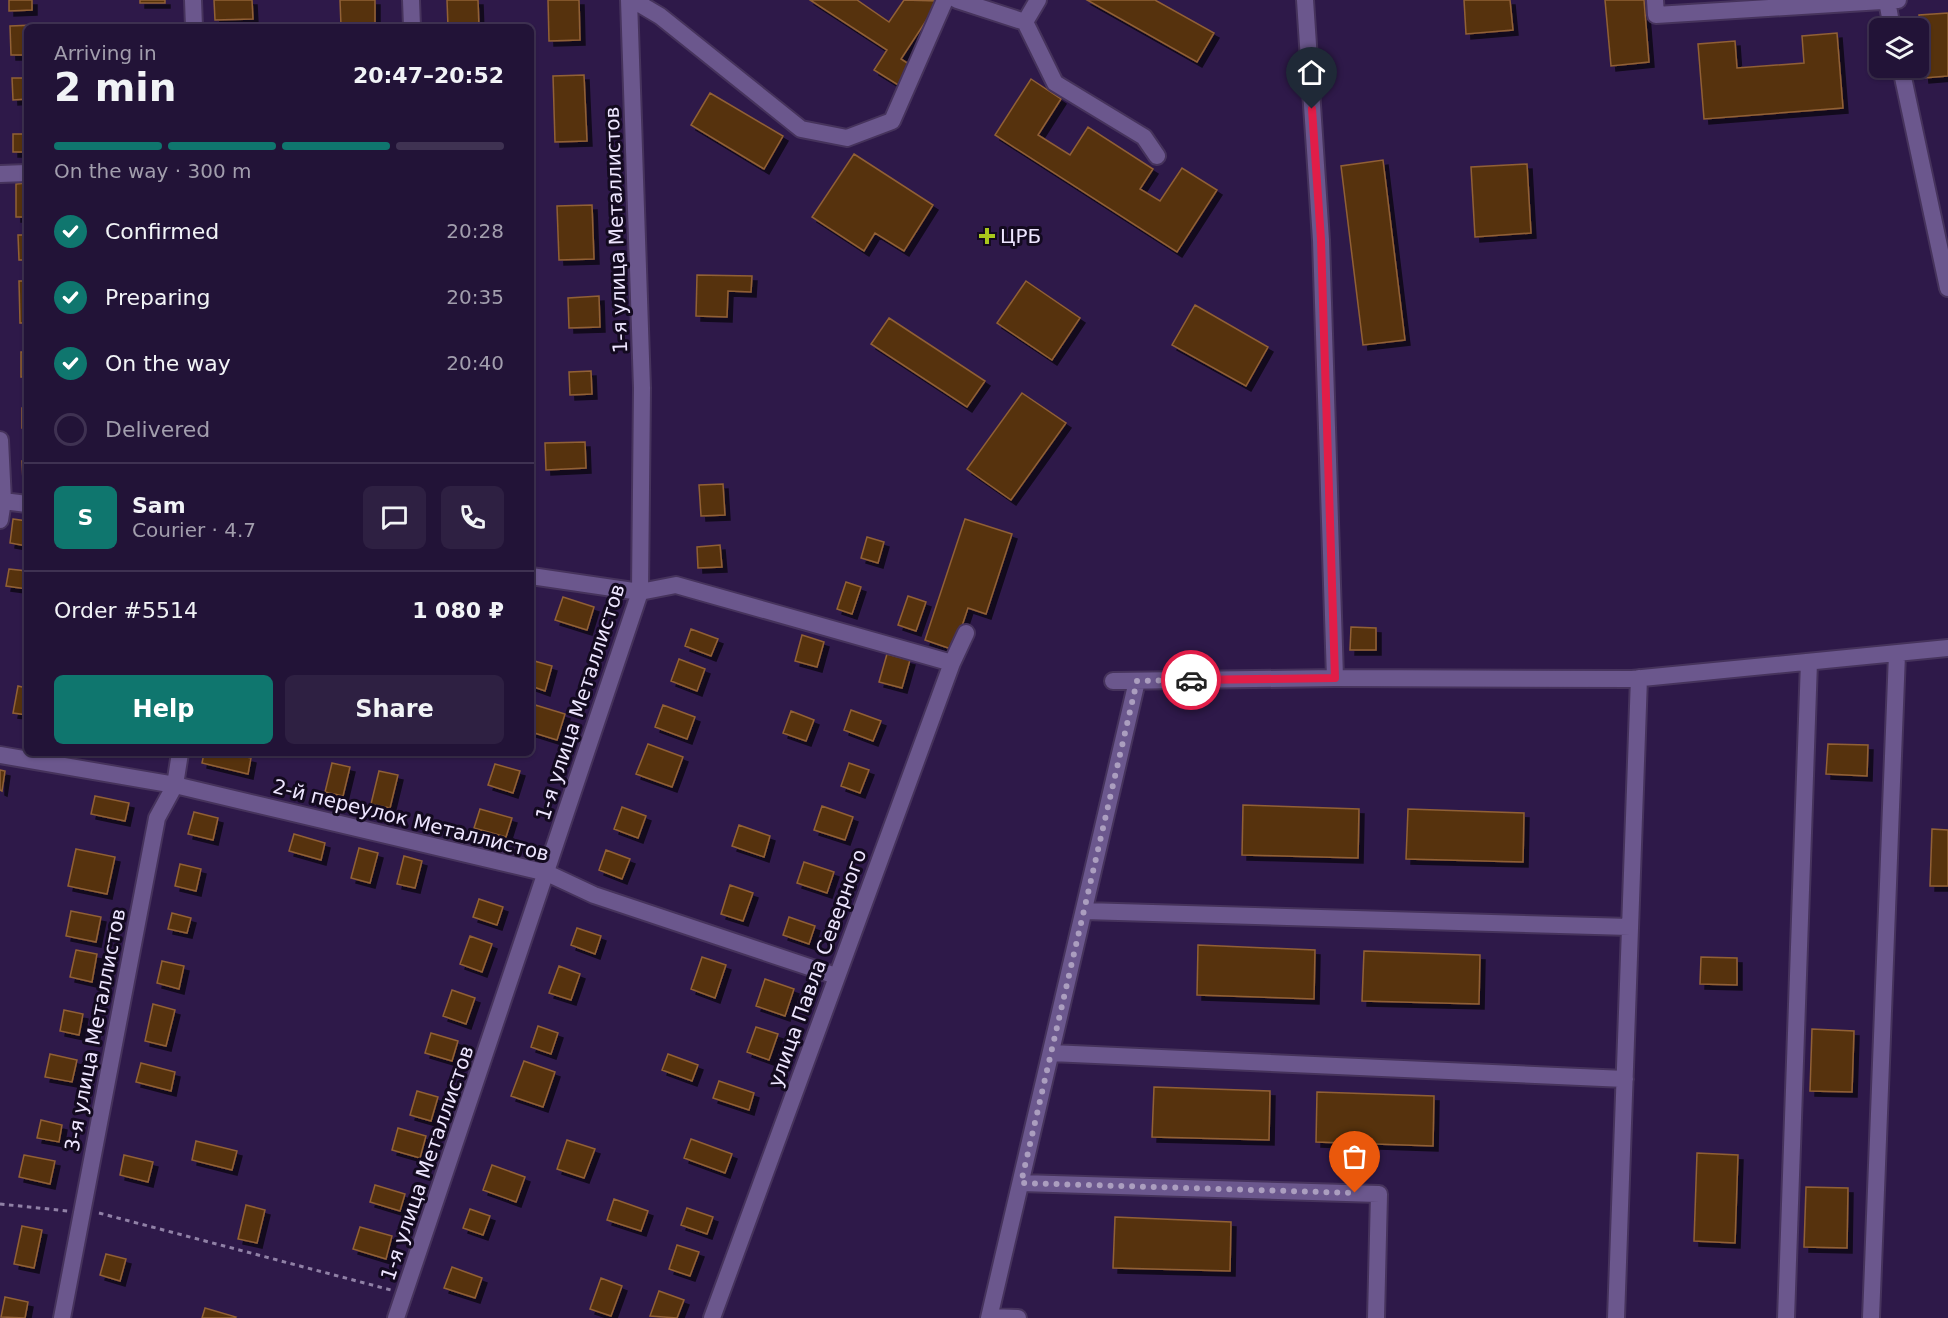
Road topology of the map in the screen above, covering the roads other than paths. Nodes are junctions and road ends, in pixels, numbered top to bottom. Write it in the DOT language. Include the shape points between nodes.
graph roads {
  1 [pos="193,0"];
  2 [pos="411,0"];
  3 [pos="631,0"];
  4 [pos="945,0"];
  5 [pos="957,0"];
  6 [pos="1038,0"];
  7 [pos="1305,0"];
  8 [pos="1655,0"];
  9 [pos="1892,1"];
  10 [pos="1892,18"];
  11 [pos="1025,22"];
  12 [pos="194,24"];
  13 [pos="412,24"];
  14 [pos="1903,78"];
  15 [pos="1157,156"];
  16 [pos="24,173"];
  17 [pos="0,174"];
  18 [pos="1948,288"];
  19 [pos="0,440"];
  20 [pos="3,501"];
  21 [pos="24,504"];
  22 [pos="0,520"];
  23 [pos="534,576"];
  24 [pos="640,592"];
  25 [pos="966,633"];
  26 [pos="1948,648"];
  27 [pos="1897,654"];
  28 [pos="1809,662"];
  29 [pos="952,663"];
  30 [pos="1335,678"];
  31 [pos="1639,678"];
  32 [pos="1113,681"];
  33 [pos="1137,681"];
  34 [pos="0,755"];
  35 [pos="180,756"];
  36 [pos="175,785"];
  37 [pos="547,873"];
  38 [pos="1084,911"];
  39 [pos="1630,927"];
  40 [pos="836,976"];
  41 [pos="1051,1053"];
  42 [pos="1624,1079"];
  43 [pos="1021,1183"];
  44 [pos="990,1317"];
  45 [pos="62,1318"];
  46 [pos="396,1318"];
  47 [pos="711,1318"];
  48 [pos="1018,1318"];
  49 [pos="1376,1318"];
  50 [pos="1616,1318"];
  51 [pos="1786,1318"];
  52 [pos="1871,1318"];
  1 -- 12 [label="street"];
  2 -- 13 [label="street"];
  3 -- 4 [label="street" via="660,16 801,129 847,138 892,121"];
  3 -- 24 [label="street, 1-я улица Металлистов" via="642,388"];
  5 -- 11 [label="street"];
  6 -- 11 [label="street"];
  7 -- 30 [label="street" via="1321,240"];
  8 -- 9 [label="street" via="1656,15"];
  9 -- 10 [label="street"];
  11 -- 15 [label="street" via="1055,83 1144,137"];
  14 -- 18 [label="street"];
  16 -- 17 [label="street"];
  19 -- 20 [label="street"];
  20 -- 21 [label="street"];
  20 -- 22 [label="street"];
  23 -- 24 [label="street"];
  24 -- 29 [label="street" via="676,585"];
  24 -- 37 [label="street, 1-я улица Металлистов"];
  25 -- 29 [label="street, улица Павла Северного"];
  26 -- 27 [label="street"];
  27 -- 28 [label="street"];
  27 -- 52 [label="street"];
  28 -- 31 [label="street"];
  28 -- 51 [label="street"];
  29 -- 40 [label="street, улица Павла Северного"];
  30 -- 31 [label="street"];
  30 -- 33 [label="street"];
  31 -- 39 [label="street"];
  32 -- 33 [label="street"];
  33 -- 38 [label="street"];
  34 -- 36 [label="street, 2-й переулок Металлистов"];
  35 -- 36 [label="street, 3-я улица Металлистов"];
  36 -- 37 [label="street, 2-й переулок Металлистов"];
  36 -- 45 [label="street, 3-я улица Металлистов" via="158,818"];
  37 -- 40 [label="street, 2-й переулок Металлистов" via="594,895"];
  37 -- 46 [label="street, 1-я улица Металлистов"];
  38 -- 39 [label="street"];
  38 -- 41 [label="street"];
  39 -- 42 [label="street"];
  40 -- 47 [label="street, улица Павла Северного"];
  41 -- 42 [label="street"];
  41 -- 43 [label="street"];
  42 -- 50 [label="street"];
  43 -- 44 [label="street"];
  43 -- 49 [label="street" via="1379,1194"];
  44 -- 48 [label="street"];
}
